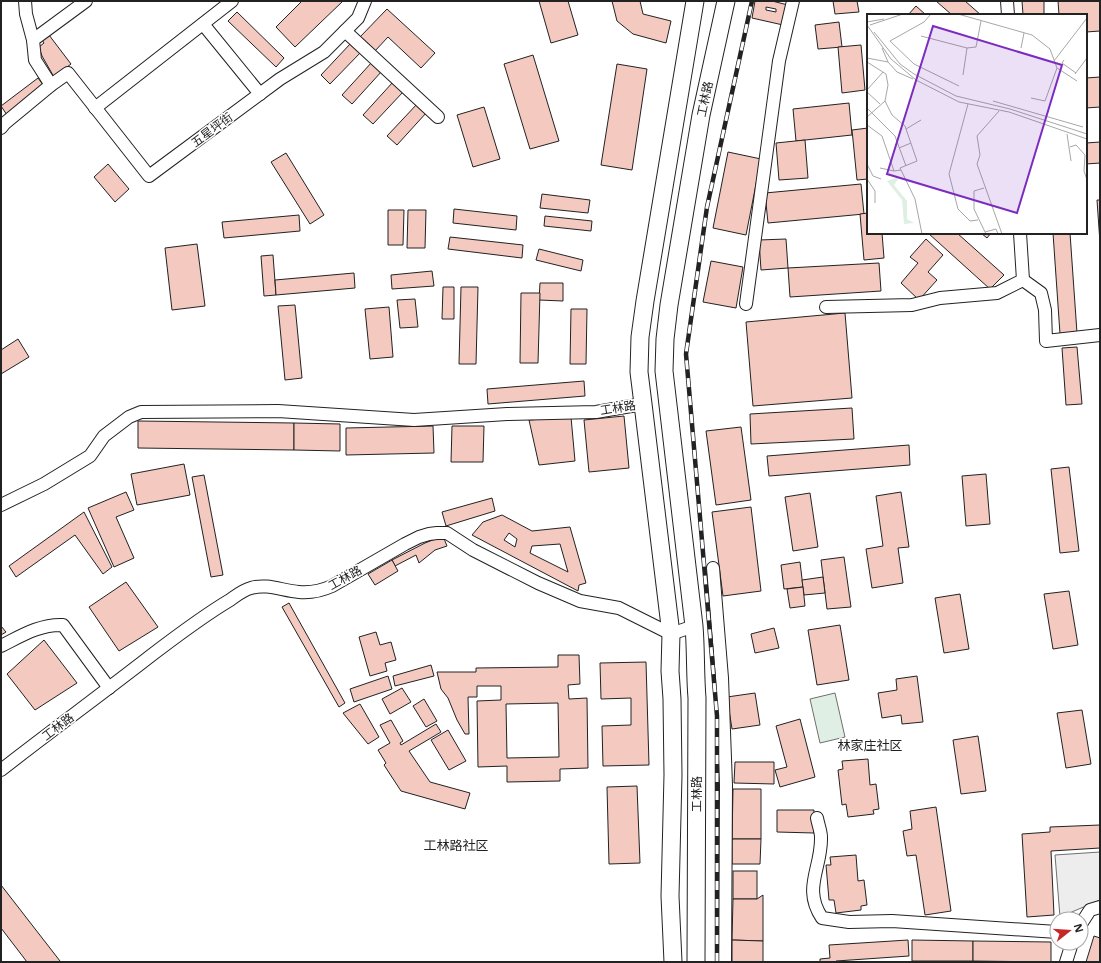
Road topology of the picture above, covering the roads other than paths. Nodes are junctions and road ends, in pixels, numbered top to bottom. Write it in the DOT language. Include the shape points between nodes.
graph roads {
  1 [pos="25,1"];
  2 [pos="86,1"];
  3 [pos="232,1"];
  4 [pos="365,1"];
  5 [pos="695,1"];
  6 [pos="726,1"];
  7 [pos="794,1"];
  8 [pos="1007,1"];
  9 [pos="1008,14"];
  10 [pos="203,24"];
  11 [pos="345,32"];
  12 [pos="33,40"];
  13 [pos="51,85"];
  14 [pos="260,94"];
  15 [pos="94,108"];
  16 [pos="438,117"];
  17 [pos="1,128"];
  18 [pos="1020,234"];
  19 [pos="1023,280"];
  20 [pos="746,304"];
  21 [pos="826,307"];
  22 [pos="1100,335"];
  23 [pos="642,404"];
  24 [pos="1,506"];
  25 [pos="713,568"];
  26 [pos="694,626"];
  27 [pos="670,634"];
  28 [pos="1,646"];
  29 [pos="109,688"];
  30 [pos="1,770"];
  31 [pos="816,818"];
  32 [pos="670,896"];
  33 [pos="1100,907"];
  34 [pos="1089,912"];
  35 [pos="1049,931"];
  36 [pos="1069,951"];
  37 [pos="664,962"];
  38 [pos="674,962"];
  39 [pos="696,962"];
  40 [pos="725,962"];
  41 [pos="1066,962"];
  1 -- 12 [label="street"];
  2 -- 12 [label="street"];
  3 -- 10 [label="street"];
  4 -- 11 [label="street, 五星坪街" via="358,18"];
  5 -- 23 [label="highway, 工林路" via="640,337 639,372"];
  6 -- 26 [label="highway, 工林路" via="701,115 665,339 664,370"];
  7 -- 20 [label="street" via="778,61"];
  8 -- 9 [label="street"];
  10 -- 14 [label="street"];
  10 -- 15 [label="street"];
  11 -- 14 [label="street, 五星坪街" via="324,52"];
  11 -- 16 [label="street"];
  12 -- 13 [label="street" via="35,60"];
  13 -- 15 [label="street, 五星坪街" via="68,73"];
  13 -- 17 [label="street, 五星坪街"];
  14 -- 15 [label="street, 五星坪街" via="149,176"];
  18 -- 19 [label="street"];
  19 -- 21 [label="street" via="997,293 940,298 912,305"];
  19 -- 22 [label="street" via="1041,293 1045,310 1046,341"];
  23 -- 24 [label="street, 工林路" via="596,412 414,420 278,411 141,412 129,416 104,436 90,456"];
  23 -- 27 [label="highway, 工林路"];
  25 -- 40 [label="street" via="722,678 726,778"];
  26 -- 27 [label="street"];
  26 -- 39 [label="highway, 工林路" via="697,698"];
  27 -- 29 [label="street, 工林路" via="619,608 580,601 538,583 473,550 447,533 437,533 419,537 405,544 323,590 298,592 260,586 245,591 201,618"];
  27 -- 32 [label="highway, 工林路"];
  28 -- 29 [label="street" via="30,631 63,625"];
  29 -- 30 [label="street, 工林路"];
  31 -- 35 [label="street" via="821,836 813,892 816,909 822,918 849,922 892,921"];
  32 -- 37 [label="highway"];
  32 -- 38 [label="highway"];
  33 -- 34 [label="street"];
  36 -- 41 [label="street"];
}
